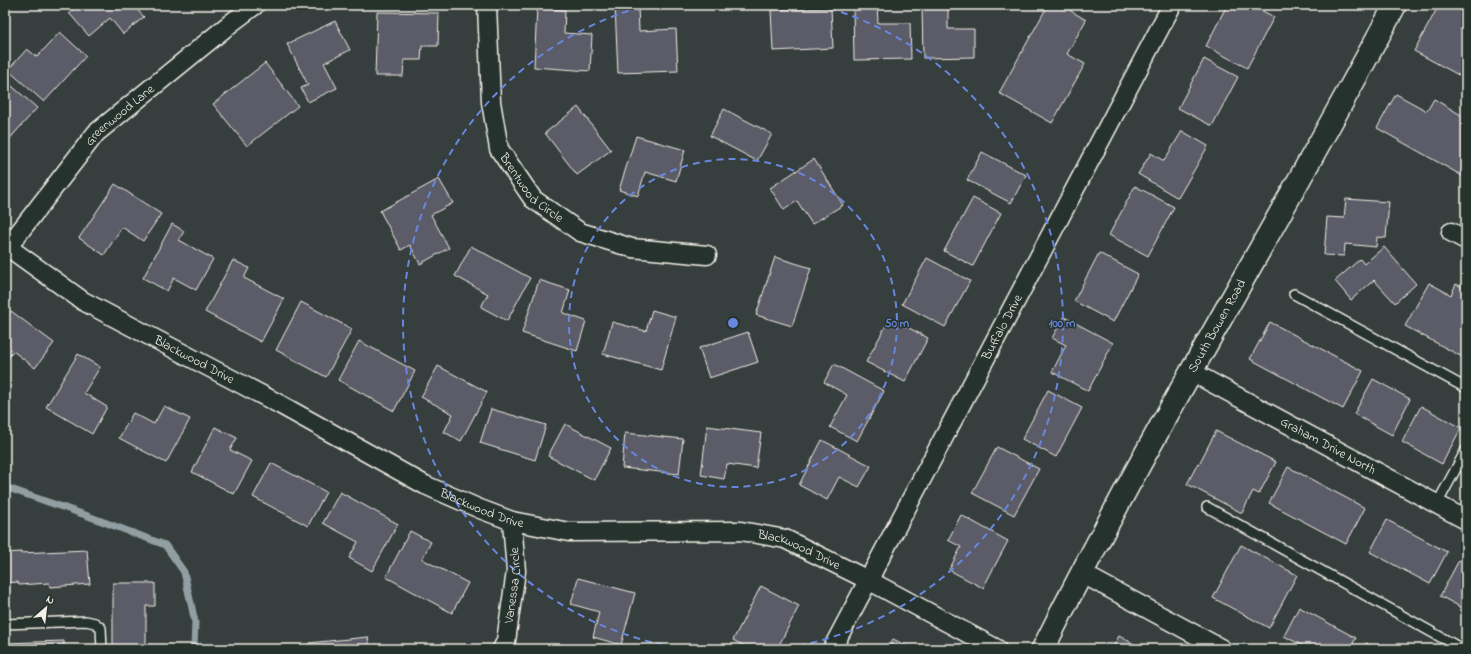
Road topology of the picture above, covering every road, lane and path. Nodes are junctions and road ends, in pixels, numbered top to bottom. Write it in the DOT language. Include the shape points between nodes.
graph roads {
  1 [pos="255,5"];
  2 [pos="487,5"];
  3 [pos="1172,5"];
  4 [pos="1395,5"];
  5 [pos="6,246"];
  6 [pos="707,255"];
  7 [pos="1294,294"];
  8 [pos="1190,371"];
  9 [pos="1466,388"];
  10 [pos="1466,450"];
  11 [pos="1437,504"];
  12 [pos="1207,507"];
  13 [pos="1466,520"];
  14 [pos="512,521"];
  15 [pos="1081,573"];
  16 [pos="868,580"];
  17 [pos="5,624"];
  18 [pos="102,649"];
  19 [pos="502,649"];
  20 [pos="832,649"];
  21 [pos="997,649"];
  22 [pos="1043,649"];
  23 [pos="1222,649"];
  24 [pos="1462,649"];
  1 -- 5 [label="street, Greenwood Lane" via="96,133"];
  2 -- 6 [label="street, Brentwood Circle" via="491,102 500,150 532,199 580,232 632,248"];
  3 -- 16 [label="street, Buffalo Drive"];
  4 -- 8 [label="main road, South Bowen Road"];
  5 -- 14 [label="street, Blackwood Drive" via="83,301 282,405 425,485 480,510"];
  7 -- 9 [label="lane"];
  8 -- 11 [label="street, Graham Drive North"];
  8 -- 15 [label="main road, South Bowen Road"];
  10 -- 11 [label="lane"];
  11 -- 13 [label="street, Graham Drive North"];
  12 -- 24 [label="lane"];
  14 -- 16 [label="street, Blackwood Drive" via="569,532 741,531 785,539"];
  14 -- 19 [label="street, Vanessa Circle" via="516,571 506,641"];
  15 -- 22 [label="main road, South Bowen Road"];
  15 -- 23 [label="street"];
  16 -- 20 [label="street, Buffalo Drive"];
  16 -- 21 [label="street, Blackwood Drive"];
  17 -- 18 [label="lane" via="86,621 95,623 101,628"];
}
